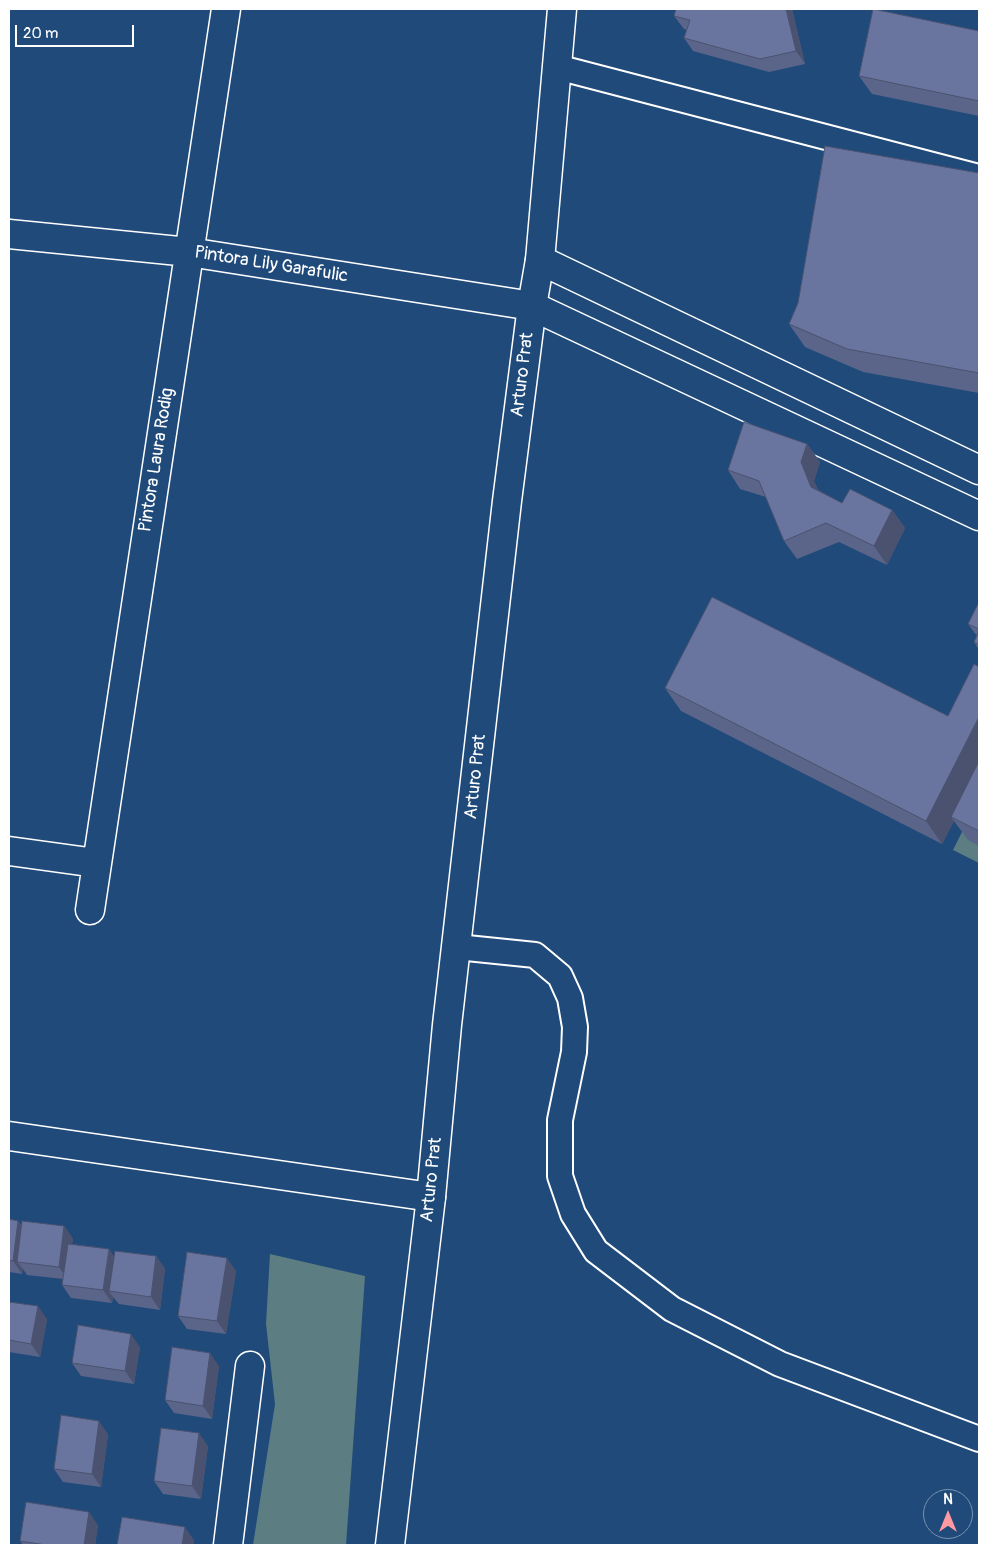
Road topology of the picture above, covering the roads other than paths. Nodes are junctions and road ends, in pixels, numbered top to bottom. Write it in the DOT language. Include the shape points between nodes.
graph roads {
  1 [pos="226,9"];
  2 [pos="562,9"];
  3 [pos="557,67"];
  4 [pos="979,177"];
  5 [pos="9,234"];
  6 [pos="189,252"];
  7 [pos="540,260"];
  8 [pos="532,306"];
  9 [pos="979,470"];
  10 [pos="979,516"];
  11 [pos="9,851"];
  12 [pos="96,863"];
  13 [pos="90,910"];
  14 [pos="457,947"];
  15 [pos="9,1136"];
  16 [pos="431,1197"];
  17 [pos="250,1366"];
  18 [pos="979,1439"];
  19 [pos="228,1545"];
  20 [pos="390,1545"];
  1 -- 6 [label="street, Pintora Laura Rodig"];
  2 -- 3 [label="street, Arturo Prat"];
  3 -- 4 [label="lane"];
  3 -- 7 [label="street, Arturo Prat"];
  5 -- 6 [label="street, Pintora Lily Garafulic"];
  6 -- 8 [label="street, Pintora Lily Garafulic"];
  6 -- 12 [label="street, Pintora Laura Rodig"];
  7 -- 8 [label="street, Arturo Prat"];
  7 -- 9 [label="street"];
  8 -- 10 [label="street, Pintora Lily Garafulic"];
  8 -- 14 [label="street, Arturo Prat"];
  11 -- 12 [label="street"];
  12 -- 13 [label="street, Pintora Laura Rodig"];
  14 -- 16 [label="street, Arturo Prat"];
  14 -- 18 [label="lane" via="535,955 560,976 570,998 575,1027 574,1052 560,1120 560,1176 573,1214 596,1251 672,1309 780,1364"];
  15 -- 16 [label="street"];
  16 -- 20 [label="street, Arturo Prat"];
  17 -- 19 [label="street"];
}
